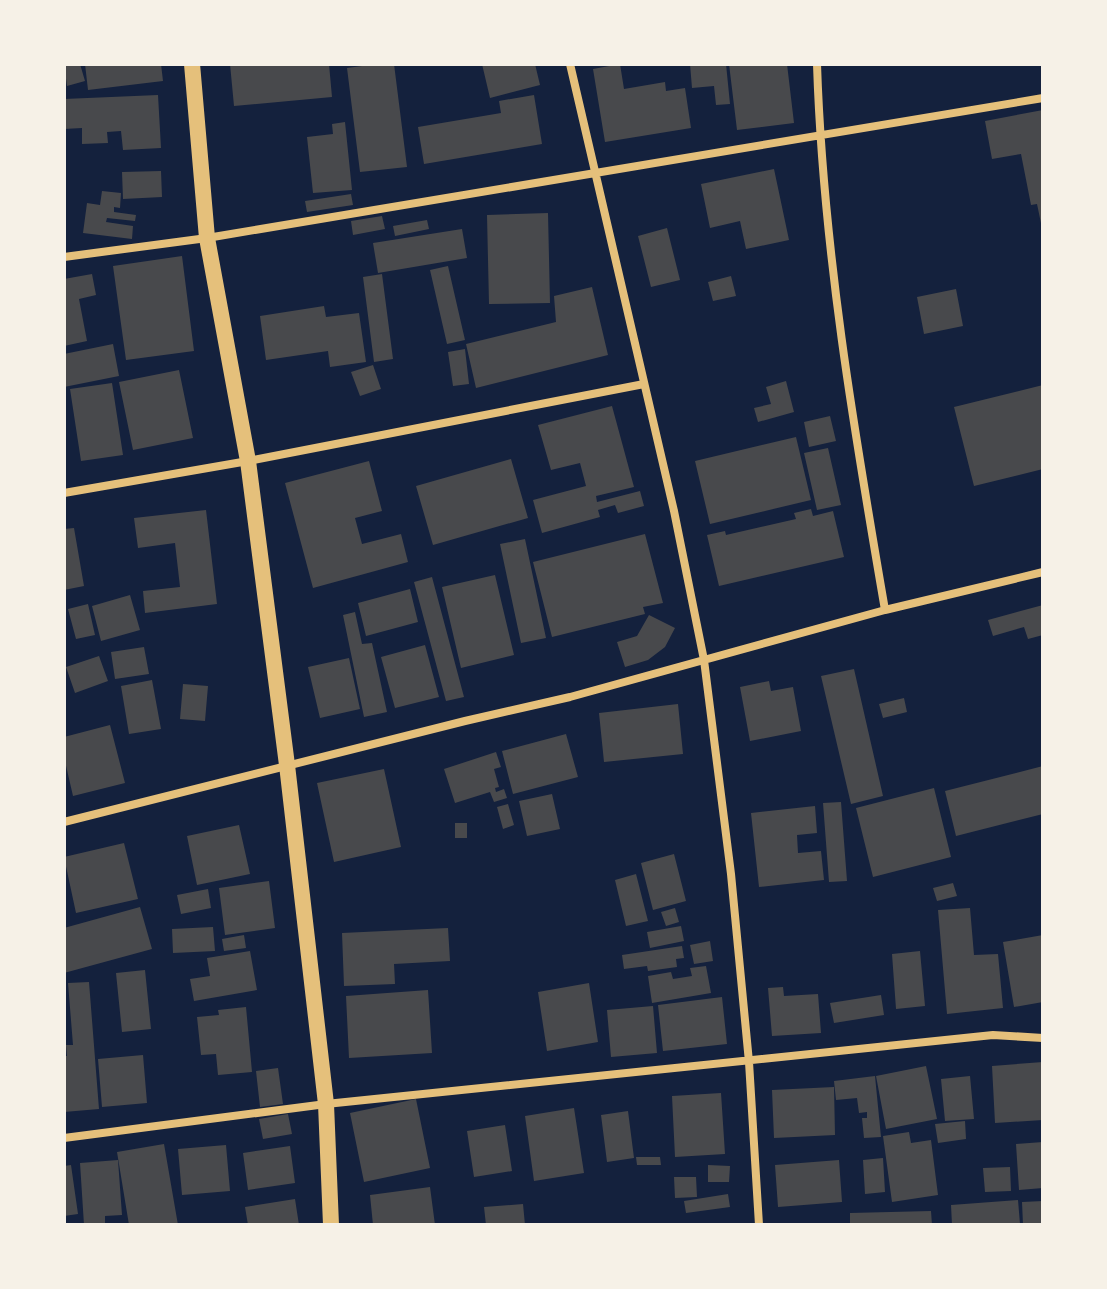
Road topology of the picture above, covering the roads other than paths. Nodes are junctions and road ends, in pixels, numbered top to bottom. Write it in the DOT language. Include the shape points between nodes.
graph roads {
  1 [pos="192,64"];
  2 [pos="570,64"];
  3 [pos="817,64"];
  4 [pos="1043,98"];
  5 [pos="819,134"];
  6 [pos="595,172"];
  7 [pos="207,238"];
  8 [pos="64,257"];
  9 [pos="644,384"];
  10 [pos="248,461"];
  11 [pos="64,493"];
  12 [pos="1043,572"];
  13 [pos="885,610"];
  14 [pos="704,660"];
  15 [pos="287,765"];
  16 [pos="64,822"];
  17 [pos="1043,1038"];
  18 [pos="749,1062"];
  19 [pos="326,1104"];
  20 [pos="64,1138"];
  21 [pos="331,1225"];
  22 [pos="759,1225"];
  1 -- 7 [label="main road"];
  2 -- 6 [label="street"];
  3 -- 5 [label="street"];
  4 -- 5 [label="street"];
  5 -- 6 [label="street"];
  5 -- 13 [label="street" via="850,407"];
  6 -- 7 [label="street"];
  6 -- 9 [label="street"];
  7 -- 8 [label="street"];
  7 -- 10 [label="main road"];
  9 -- 10 [label="street"];
  9 -- 14 [label="street"];
  10 -- 11 [label="street"];
  10 -- 15 [label="main road"];
  12 -- 13 [label="street"];
  13 -- 14 [label="street"];
  14 -- 15 [label="street"];
  14 -- 18 [label="street"];
  15 -- 16 [label="street"];
  15 -- 19 [label="main road"];
  17 -- 18 [label="street" via="993,1035"];
  18 -- 19 [label="street"];
  18 -- 22 [label="street"];
  19 -- 20 [label="street"];
  19 -- 21 [label="main road"];
}
